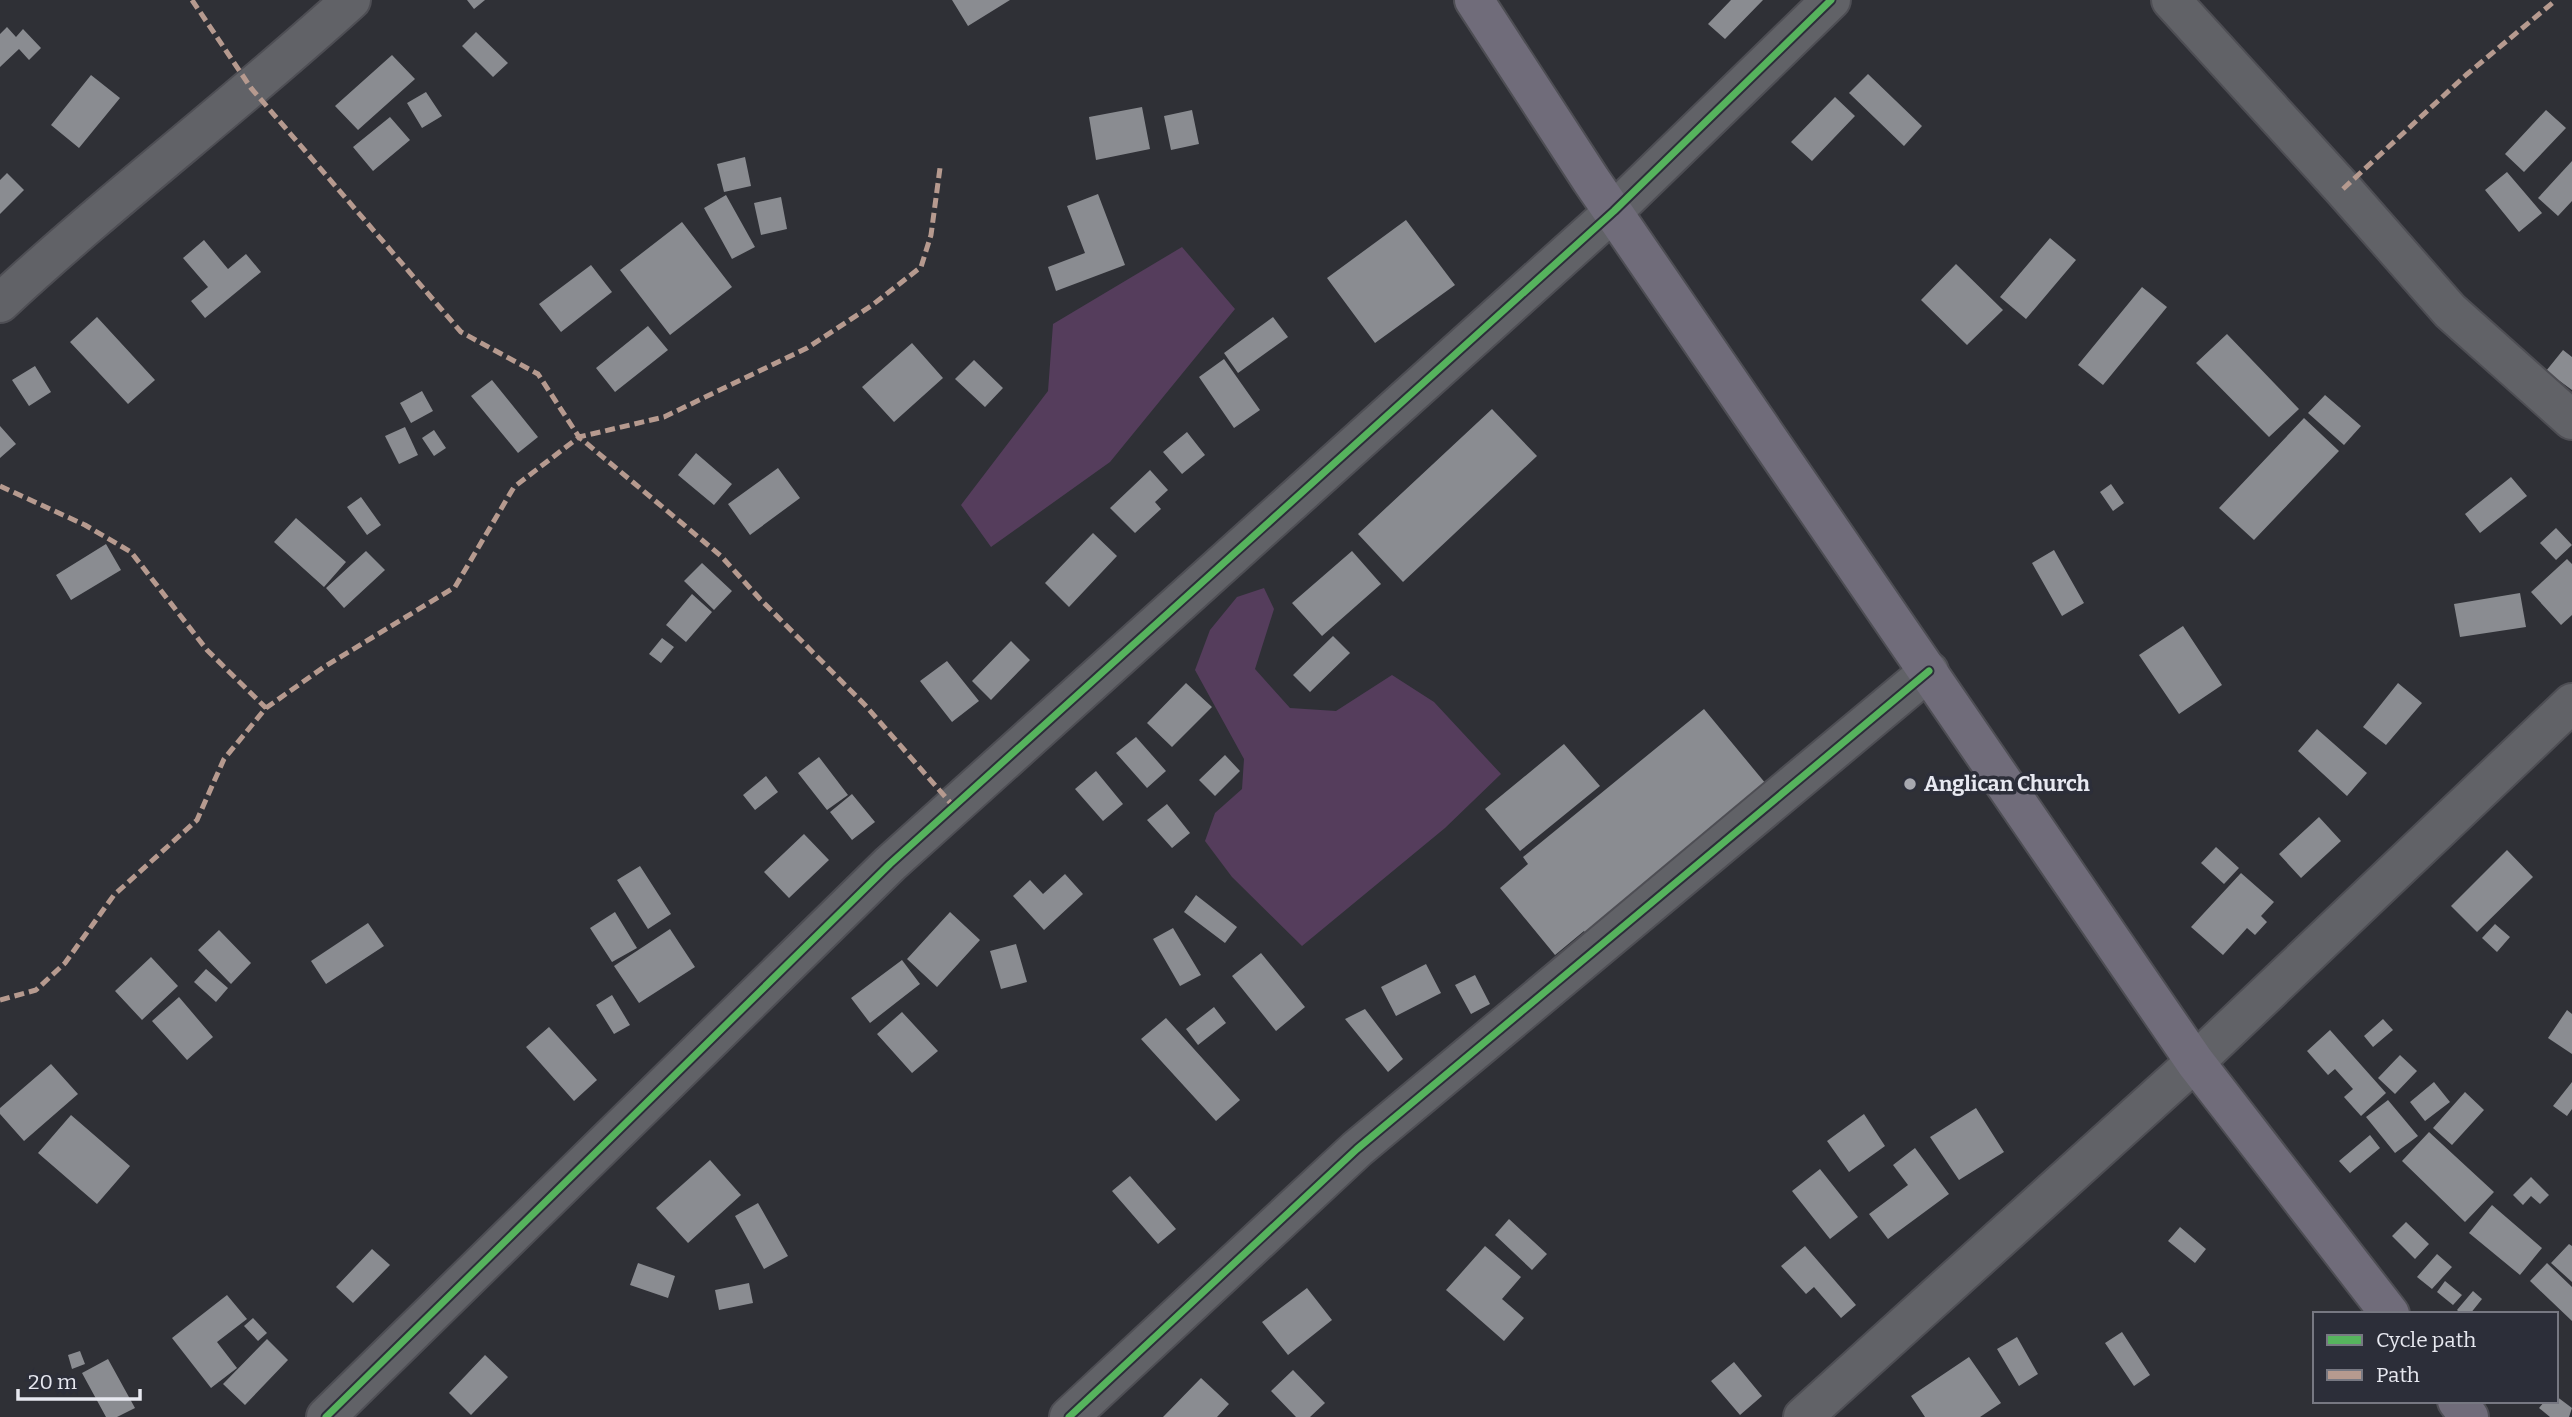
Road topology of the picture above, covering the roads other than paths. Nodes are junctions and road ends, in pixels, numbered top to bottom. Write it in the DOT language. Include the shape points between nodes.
graph roads {
  1 [pos="351,0"];
  2 [pos="1474,0"];
  3 [pos="1831,0"];
  4 [pos="2171,0"];
  5 [pos="1614,211"];
  6 [pos="0,303"];
  7 [pos="2572,420"];
  8 [pos="1929,671"];
  9 [pos="2572,703"];
  10 [pos="2195,1062"];
  11 [pos="2388,1312"];
  12 [pos="326,1417"];
  13 [pos="1069,1417"];
  14 [pos="1803,1417"];
  1 -- 6 [label="street" via="72,236"];
  2 -- 5 [label="highway"];
  3 -- 5 [label="street"];
  4 -- 7 [label="street" via="2450,311"];
  5 -- 8 [label="highway"];
  5 -- 12 [label="street" via="890,864"];
  8 -- 10 [label="highway"];
  8 -- 13 [label="street" via="1357,1149"];
  9 -- 10 [label="street"];
  10 -- 11 [label="highway"];
  10 -- 14 [label="street"];
}
